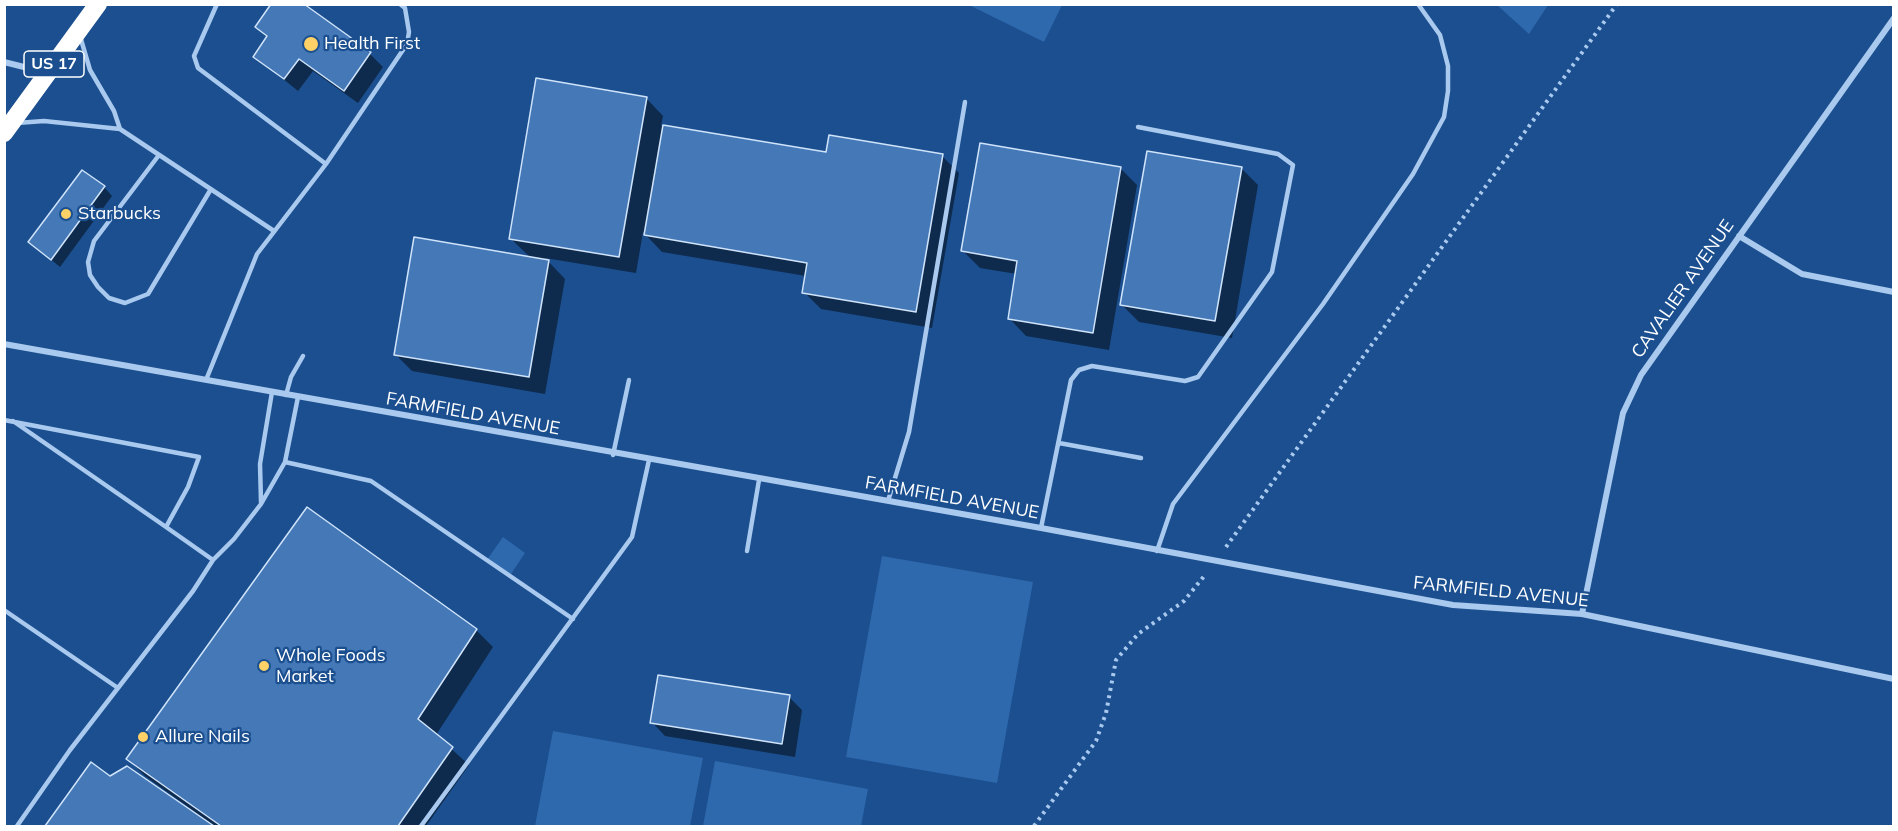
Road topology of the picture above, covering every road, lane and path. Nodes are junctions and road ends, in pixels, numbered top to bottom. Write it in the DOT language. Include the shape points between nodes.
graph roads {
  1 [pos="98,4"];
  2 [pos="217,4"];
  3 [pos="400,4"];
  4 [pos="1419,4"];
  5 [pos="1617,4"];
  6 [pos="1893,18"];
  7 [pos="79,31"];
  8 [pos="4,62"];
  9 [pos="48,73"];
  10 [pos="965,102"];
  11 [pos="8,128"];
  12 [pos="1138,128"];
  13 [pos="120,129"];
  14 [pos="159,155"];
  15 [pos="326,164"];
  16 [pos="211,189"];
  17 [pos="274,231"];
  18 [pos="1739,236"];
  19 [pos="1893,292"];
  20 [pos="4,344"];
  21 [pos="303,356"];
  22 [pos="206,380"];
  23 [pos="629,380"];
  24 [pos="272,392"];
  25 [pos="286,395"];
  26 [pos="298,397"];
  27 [pos="4,420"];
  28 [pos="11,420"];
  29 [pos="1059,443"];
  30 [pos="613,454"];
  31 [pos="1141,458"];
  32 [pos="649,460"];
  33 [pos="285,462"];
  34 [pos="759,480"];
  35 [pos="888,501"];
  36 [pos="261,504"];
  37 [pos="166,527"];
  38 [pos="1041,528"];
  39 [pos="747,551"];
  40 [pos="1157,551"];
  41 [pos="213,560"];
  42 [pos="1215,562"];
  43 [pos="4,610"];
  44 [pos="1582,614"];
  45 [pos="573,619"];
  46 [pos="1893,679"];
  47 [pos="118,688"];
  48 [pos="17,826"];
  49 [pos="421,826"];
  50 [pos="1034,826"];
  1 -- 7 [label="highway, US 17"];
  2 -- 15 [label="lane" via="194,56 198,68"];
  3 -- 15 [label="lane" via="405,8 407,44"];
  4 -- 40 [label="lane" via="1440,35 1448,66 1444,117 1413,174 1329,295 1173,504"];
  5 -- 42 [label="path"];
  6 -- 18 [label="street, CAVALIER AVENUE"];
  7 -- 9 [label="highway, US 17"];
  7 -- 13 [label="lane" via="90,70"];
  8 -- 9 [label="street"];
  9 -- 11 [label="highway, US 17"];
  10 -- 35 [label="lane" via="909,432"];
  11 -- 13 [label="lane" via="44,121"];
  12 -- 29 [label="lane" via="1278,154 1293,165 1272,272 1198,377 1185,381 1092,366 1079,370 1071,380"];
  13 -- 14 [label="lane"];
  14 -- 16 [label="lane"];
  14 -- 16 [label="lane" via="94,241 88,262 90,275 109,298 125,303 147,294"];
  15 -- 17 [label="lane"];
  16 -- 17 [label="lane"];
  17 -- 22 [label="lane" via="257,254"];
  18 -- 19 [label="street" via="1802,274"];
  18 -- 44 [label="street, CAVALIER AVENUE" via="1641,375 1623,414"];
  20 -- 22 [label="street, FARMFIELD AVENUE"];
  21 -- 25 [label="lane"];
  22 -- 24 [label="street, FARMFIELD AVENUE"];
  23 -- 30 [label="lane"];
  24 -- 25 [label="street, FARMFIELD AVENUE"];
  24 -- 36 [label="lane" via="260,464"];
  25 -- 26 [label="street, FARMFIELD AVENUE"];
  26 -- 30 [label="street, FARMFIELD AVENUE"];
  26 -- 33 [label="lane"];
  27 -- 28 [label="lane"];
  28 -- 37 [label="lane"];
  28 -- 37 [label="lane" via="199,457"];
  29 -- 31 [label="lane"];
  29 -- 38 [label="lane"];
  30 -- 32 [label="street, FARMFIELD AVENUE"];
  32 -- 34 [label="street, FARMFIELD AVENUE"];
  32 -- 45 [label="lane" via="632,537"];
  33 -- 36 [label="lane"];
  33 -- 45 [label="lane" via="371,480"];
  34 -- 35 [label="street, FARMFIELD AVENUE"];
  34 -- 39 [label="lane"];
  35 -- 38 [label="street, FARMFIELD AVENUE"];
  36 -- 41 [label="lane"];
  37 -- 41 [label="lane"];
  38 -- 40 [label="street, FARMFIELD AVENUE"];
  40 -- 42 [label="street, FARMFIELD AVENUE"];
  41 -- 47 [label="lane"];
  42 -- 44 [label="street, FARMFIELD AVENUE" via="1454,605"];
  42 -- 50 [label="path" via="1184,601 1138,634 1116,660 1096,741"];
  43 -- 47 [label="lane"];
  44 -- 46 [label="street, FARMFIELD AVENUE"];
  45 -- 49 [label="lane"];
  47 -- 48 [label="lane"];
}
